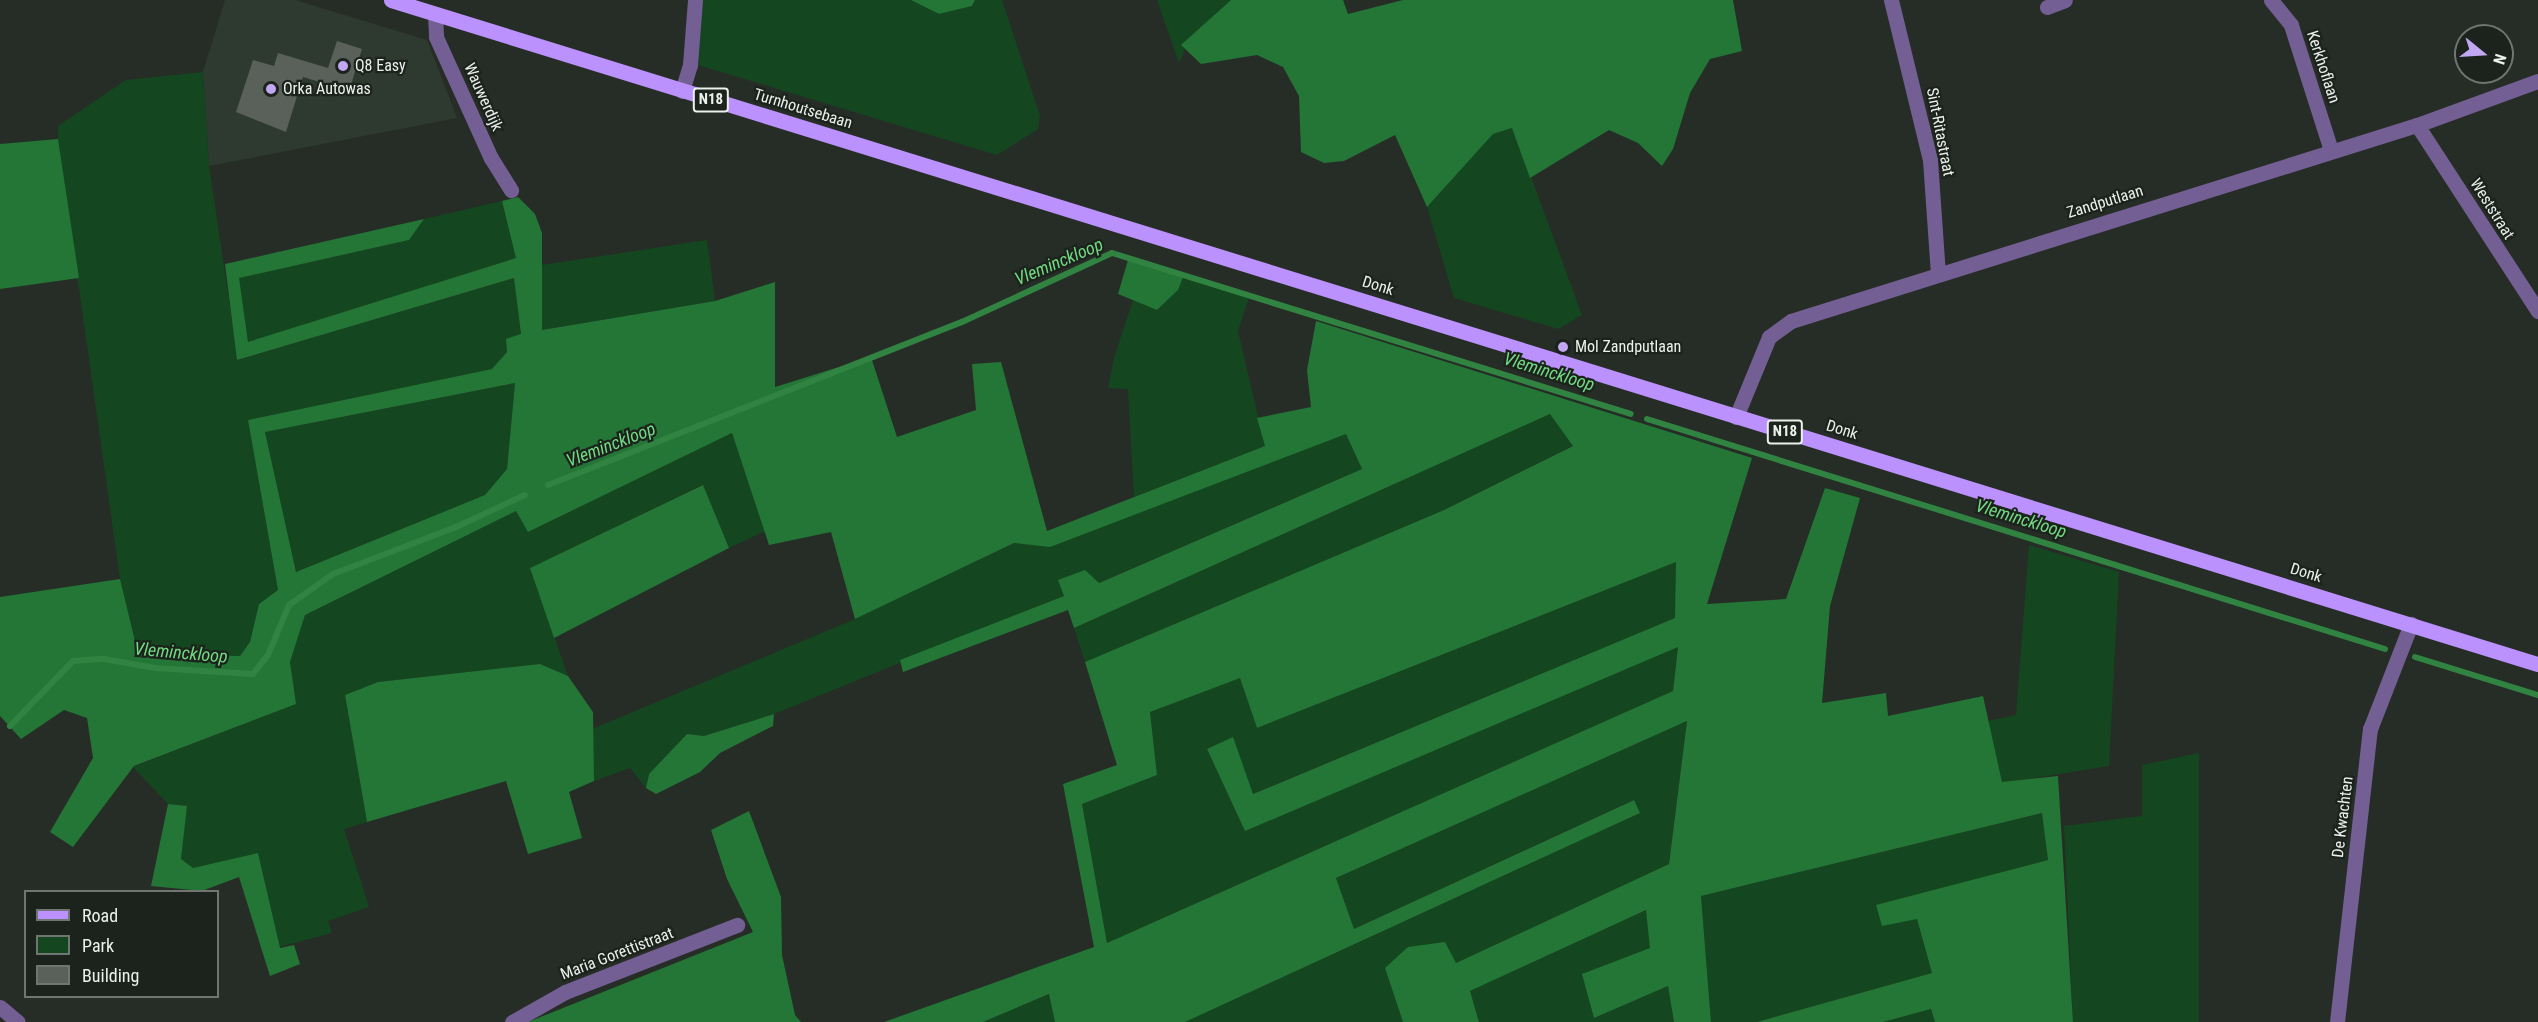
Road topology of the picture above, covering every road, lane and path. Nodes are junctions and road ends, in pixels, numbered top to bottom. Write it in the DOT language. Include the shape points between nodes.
graph roads {
  1 [pos="391,0"];
  2 [pos="695,0"];
  3 [pos="1891,0"];
  4 [pos="2065,0"];
  5 [pos="2271,0"];
  6 [pos="2047,7"];
  7 [pos="435,15"];
  8 [pos="2538,81"];
  9 [pos="682,91"];
  10 [pos="2417,125"];
  11 [pos="2331,150"];
  12 [pos="511,190"];
  13 [pos="1032,198"];
  14 [pos="1938,273"];
  15 [pos="2538,311"];
  16 [pos="1736,417"];
  17 [pos="2411,624"];
  18 [pos="2538,664"];
  19 [pos="737,925"];
  20 [pos="0,1007"];
  21 [pos="18,1022"];
  22 [pos="512,1022"];
  23 [pos="2337,1022"];
  1 -- 7 [label="main road, Turnhoutsebaan / N18"];
  2 -- 9 [label="street" via="690,65"];
  3 -- 14 [label="street, Sint-Ritastraat" via="1930,160"];
  4 -- 6 [label="street"];
  5 -- 11 [label="street, Kerkhoflaan" via="2291,25"];
  7 -- 9 [label="main road, Turnhoutsebaan / N18"];
  7 -- 12 [label="street, Wauwerdijk" via="436,37 491,158"];
  8 -- 10 [label="street, Zandputlaan"];
  9 -- 13 [label="main road, Turnhoutsebaan / N18"];
  10 -- 11 [label="street, Zandputlaan"];
  10 -- 15 [label="street, Weststraat"];
  11 -- 14 [label="street, Zandputlaan"];
  13 -- 16 [label="main road, Donk / N18"];
  14 -- 16 [label="street, Zandputlaan" via="1791,321 1769,337 1753,367"];
  16 -- 17 [label="main road, Donk / N18"];
  17 -- 18 [label="main road, Donk / N18"];
  17 -- 23 [label="street, De Kwachten" via="2370,729"];
  19 -- 22 [label="street, Maria Gorettistraat" via="565,992"];
  20 -- 21 [label="street"];
}
